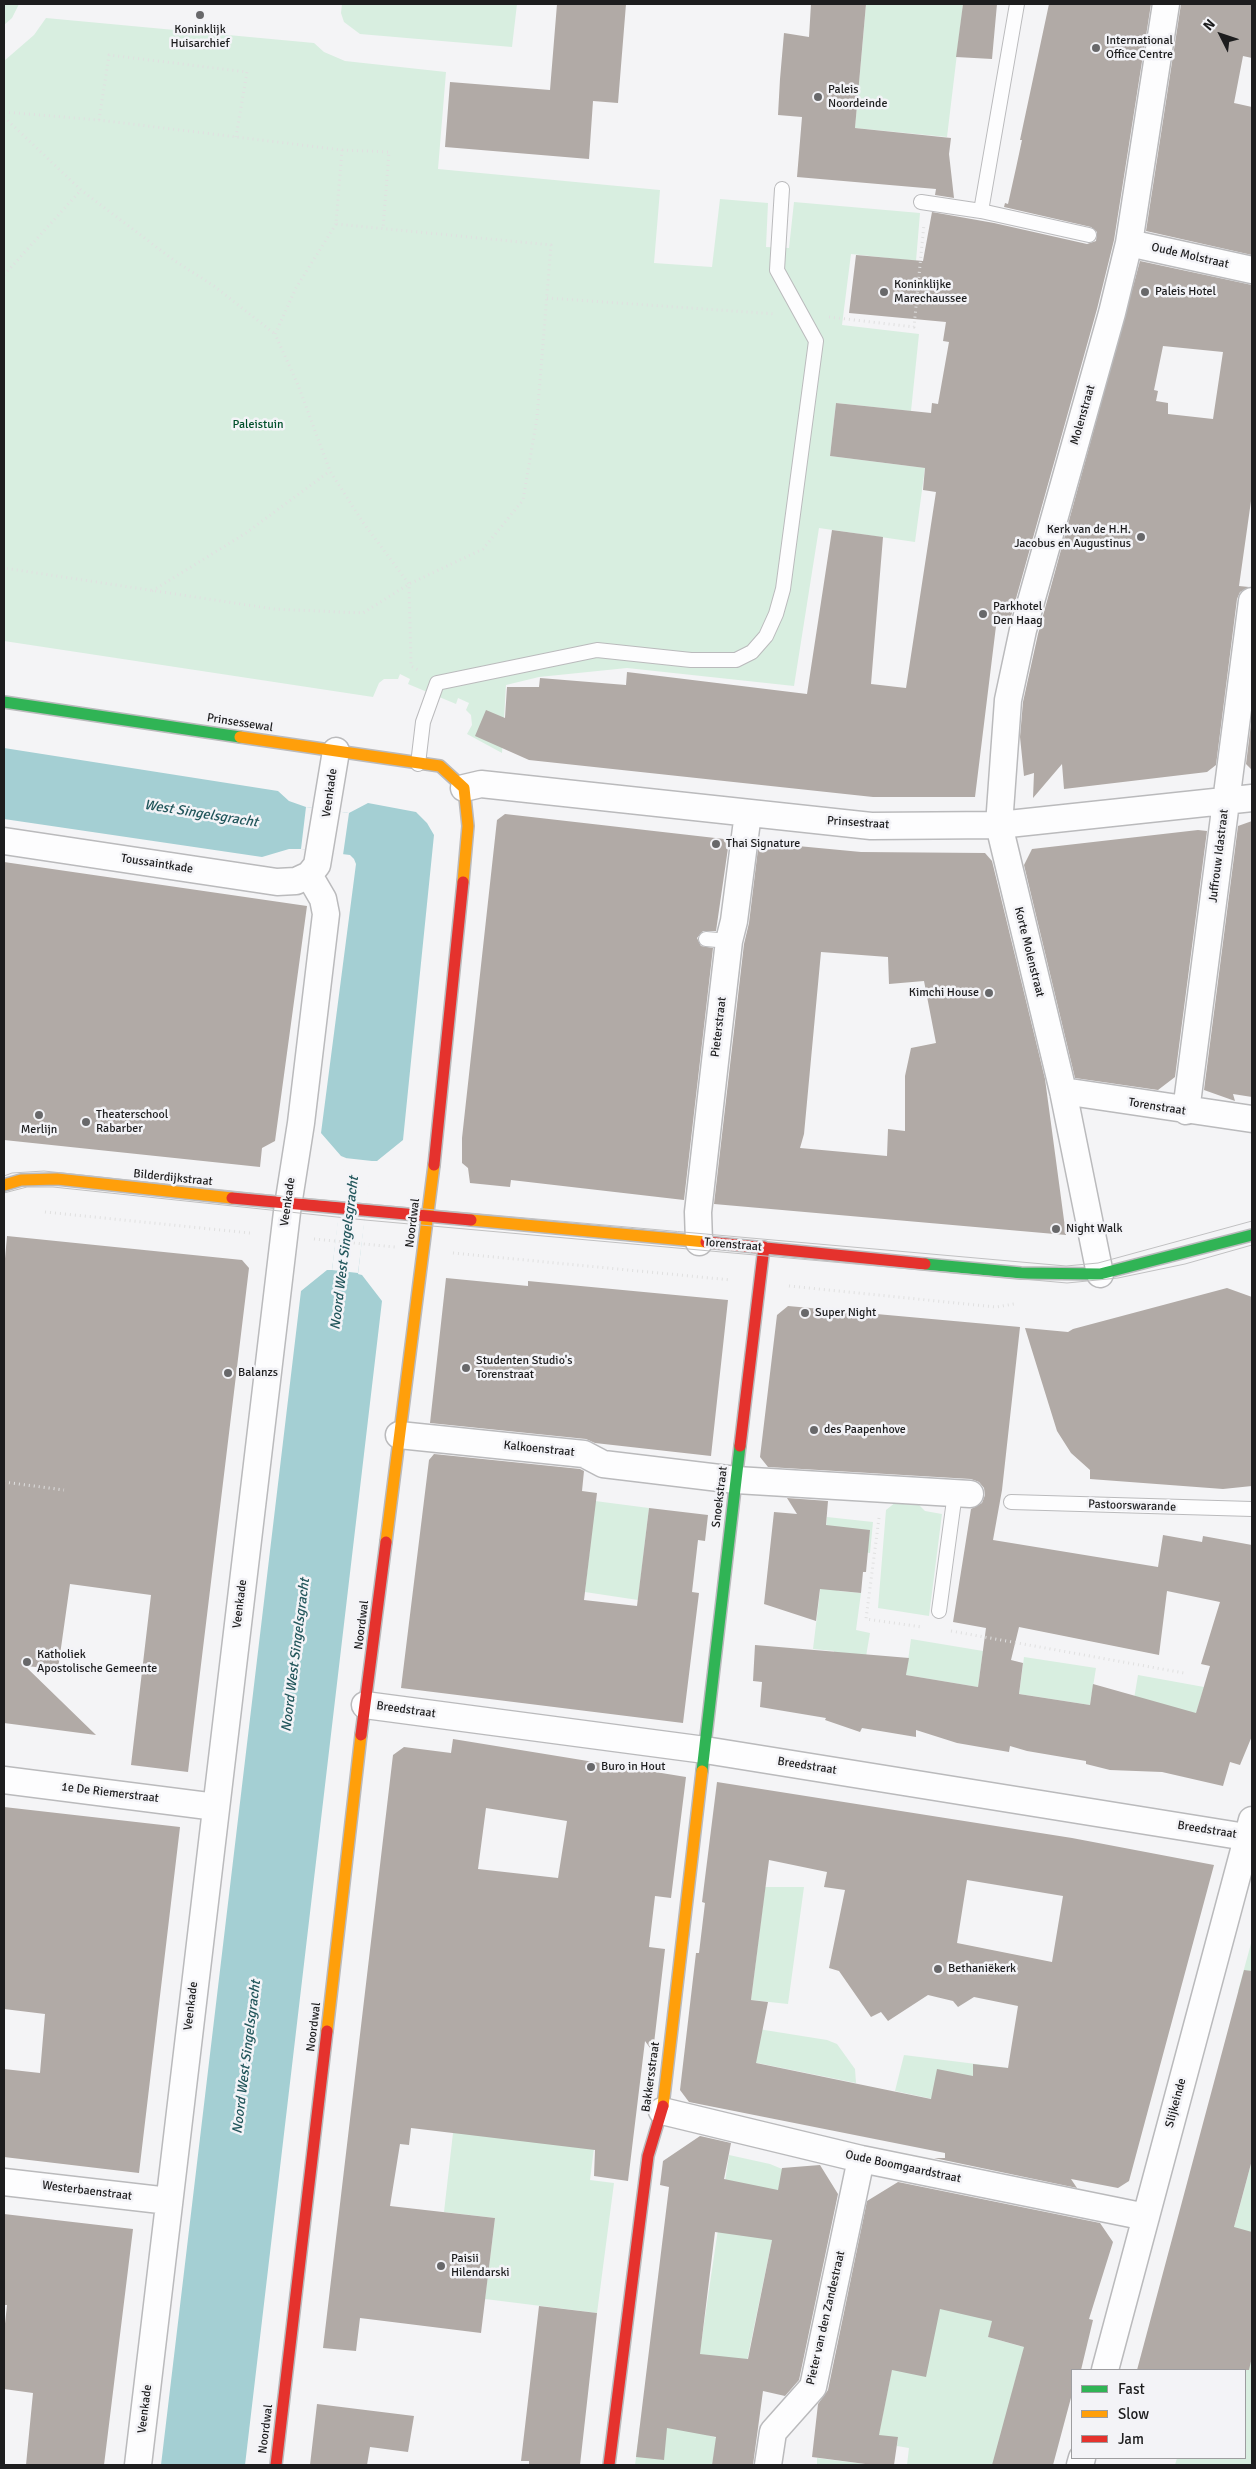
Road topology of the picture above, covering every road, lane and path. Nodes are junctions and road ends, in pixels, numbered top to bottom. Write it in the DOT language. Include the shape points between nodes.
graph roads {
  1 [pos="1017,4"];
  2 [pos="1166,4"];
  3 [pos="4,112"];
  4 [pos="4,117"];
  5 [pos="99,120"];
  6 [pos="236,137"];
  7 [pos="342,150"];
  8 [pos="782,189"];
  9 [pos="82,190"];
  10 [pos="924,203"];
  11 [pos="981,211"];
  12 [pos="336,224"];
  13 [pos="383,228"];
  14 [pos="1089,235"];
  15 [pos="1120,241"];
  16 [pos="1252,270"];
  17 [pos="4,275"];
  18 [pos="547,298"];
  19 [pos="803,316"];
  20 [pos="843,318"];
  21 [pos="275,334"];
  22 [pos="330,471"];
  23 [pos="4,568"];
  24 [pos="409,584"];
  25 [pos="151,592"];
  26 [pos="1252,602"];
  27 [pos="437,683"];
  28 [pos="4,702"];
  29 [pos="336,751"];
  30 [pos="418,764"];
  31 [pos="464,788"];
  32 [pos="1252,798"];
  33 [pos="1225,801"];
  34 [pos="748,813"];
  35 [pos="998,825"];
  36 [pos="4,841"];
  37 [pos="315,864"];
  38 [pos="1061,1085"];
  39 [pos="1186,1111"];
  40 [pos="1252,1120"];
  41 [pos="4,1185"];
  42 [pos="289,1193"];
  43 [pos="40,1211"];
  44 [pos="366,1211"];
  45 [pos="428,1216"];
  46 [pos="1252,1235"];
  47 [pos="284,1236"];
  48 [pos="699,1242"];
  49 [pos="362,1244"];
  50 [pos="764,1247"];
  51 [pos="1100,1274"];
  52 [pos="399,1435"];
  53 [pos="736,1480"];
  54 [pos="4,1482"];
  55 [pos="64,1490"];
  56 [pos="882,1490"];
  57 [pos="962,1494"];
  58 [pos="1011,1502"];
  59 [pos="1252,1509"];
  60 [pos="939,1610"];
  61 [pos="923,1627"];
  62 [pos="942,1630"];
  63 [pos="1184,1673"];
  64 [pos="366,1705"];
  65 [pos="705,1750"];
  66 [pos="4,1780"];
  67 [pos="216,1806"];
  68 [pos="1251,1832"];
  69 [pos="662,2111"];
  70 [pos="861,2159"];
  71 [pos="4,2182"];
  72 [pos="170,2201"];
  73 [pos="1146,2217"];
  74 [pos="1105,2369"];
  75 [pos="138,2465"];
  76 [pos="276,2465"];
  77 [pos="609,2465"];
  78 [pos="768,2465"];
  1 -- 11 [label="lane"];
  2 -- 15 [label="street, Molenstraat"];
  3 -- 5 [label="path"];
  4 -- 9 [label="path"];
  5 -- 6 [label="path"];
  5 -- 6 [label="path" via="109,55 247,72"];
  6 -- 7 [label="path"];
  7 -- 12 [label="path"];
  7 -- 13 [label="path" via="389,152"];
  8 -- 19 [label="lane" via="777,270"];
  9 -- 17 [label="path"];
  9 -- 21 [label="path"];
  10 -- 11 [label="lane"];
  10 -- 20 [label="path" via="914,327"];
  11 -- 14 [label="lane"];
  12 -- 13 [label="path"];
  12 -- 21 [label="path" via="296,288"];
  13 -- 18 [label="path" via="551,245"];
  15 -- 16 [label="street, Oude Molstraat"];
  15 -- 35 [label="street, Molenstraat" via="1112,313 1023,630 1008,700"];
  18 -- 19 [label="path"];
  18 -- 24 [label="path" via="537,418 523,500 483,549"];
  19 -- 27 [label="lane" via="816,341 783,589 766,636 752,652 736,660 717,662 596,650"];
  21 -- 22 [label="path"];
  22 -- 24 [label="path"];
  22 -- 25 [label="path" via="246,533"];
  23 -- 25 [label="path"];
  24 -- 25 [label="path" via="363,613 274,609"];
  24 -- 27 [label="path" via="412,666"];
  26 -- 33 [label="street, Juffrouw Idastraat"];
  27 -- 30 [label="lane" via="423,722"];
  28 -- 29 [label="street, Prinsessewal"];
  29 -- 30 [label="street, Prinsessewal"];
  29 -- 37 [label="street, Veenkade"];
  30 -- 31 [label="street, Prinsessewal" via="440,766"];
  31 -- 34 [label="street, Prinsestraat" via="480,784"];
  31 -- 45 [label="street, Noordwal" via="468,826"];
  32 -- 33 [label="street, Prinsestraat"];
  33 -- 35 [label="street, Prinsestraat"];
  33 -- 39 [label="street, Juffrouw Idastraat"];
  34 -- 35 [label="street, Prinsestraat" via="871,826"];
  34 -- 48 [label="street, Pieterstraat" via="734,921 717,940 698,1212"];
  35 -- 38 [label="street, Korte Molenstraat"];
  36 -- 37 [label="street, Toussaintkade" via="277,882 296,881"];
  37 -- 42 [label="street, Veenkade" via="326,914 301,1122"];
  38 -- 39 [label="street, Torenstraat"];
  38 -- 51 [label="street"];
  39 -- 40 [label="street, Torenstraat"];
  41 -- 42 [label="street, Bilderdijkstraat" via="21,1180 57,1179"];
  42 -- 44 [label="street, Bilderdijkstraat" via="340,1208"];
  42 -- 47 [label="street, Veenkade"];
  43 -- 47 [label="path"];
  44 -- 45 [label="street, Torenstraat"];
  45 -- 48 [label="street, Torenstraat"];
  45 -- 52 [label="street, Noordwal"];
  46 -- 51 [label="street, Torenstraat"];
  47 -- 49 [label="path"];
  47 -- 67 [label="street, Veenkade"];
  48 -- 50 [label="street, Torenstraat"];
  50 -- 51 [label="street, Torenstraat" via="1021,1273"];
  50 -- 53 [label="street, Snoekstraat"];
  52 -- 53 [label="street, Kalkoenstraat" via="584,1454 603,1464"];
  52 -- 64 [label="street, Noordwal"];
  53 -- 56 [label="street"];
  53 -- 65 [label="street, Snoekstraat"];
  54 -- 55 [label="path"];
  56 -- 57 [label="street"];
  56 -- 61 [label="path" via="866,1619"];
  57 -- 60 [label="lane"];
  58 -- 59 [label="lane, Pastoorswarande"];
  62 -- 63 [label="path"];
  64 -- 65 [label="street, Breedstraat"];
  64 -- 76 [label="street, Noordwal"];
  65 -- 68 [label="street, Breedstraat"];
  65 -- 69 [label="street, Bakkersstraat"];
  66 -- 67 [label="street, 1e De Riemerstraat"];
  67 -- 72 [label="street, Veenkade"];
  68 -- 73 [label="street, Slijkeinde"];
  69 -- 70 [label="street, Oude Boomgaardstraat"];
  69 -- 77 [label="street, Bakkersstraat" via="648,2156"];
  70 -- 73 [label="street, Oude Boomgaardstraat"];
  70 -- 78 [label="street, Pieter van den Zandestraat" via="813,2387 773,2432"];
  71 -- 72 [label="street, Westerbaenstraat"];
  72 -- 75 [label="street, Veenkade"];
  73 -- 74 [label="street, Slijkeinde"];
}
